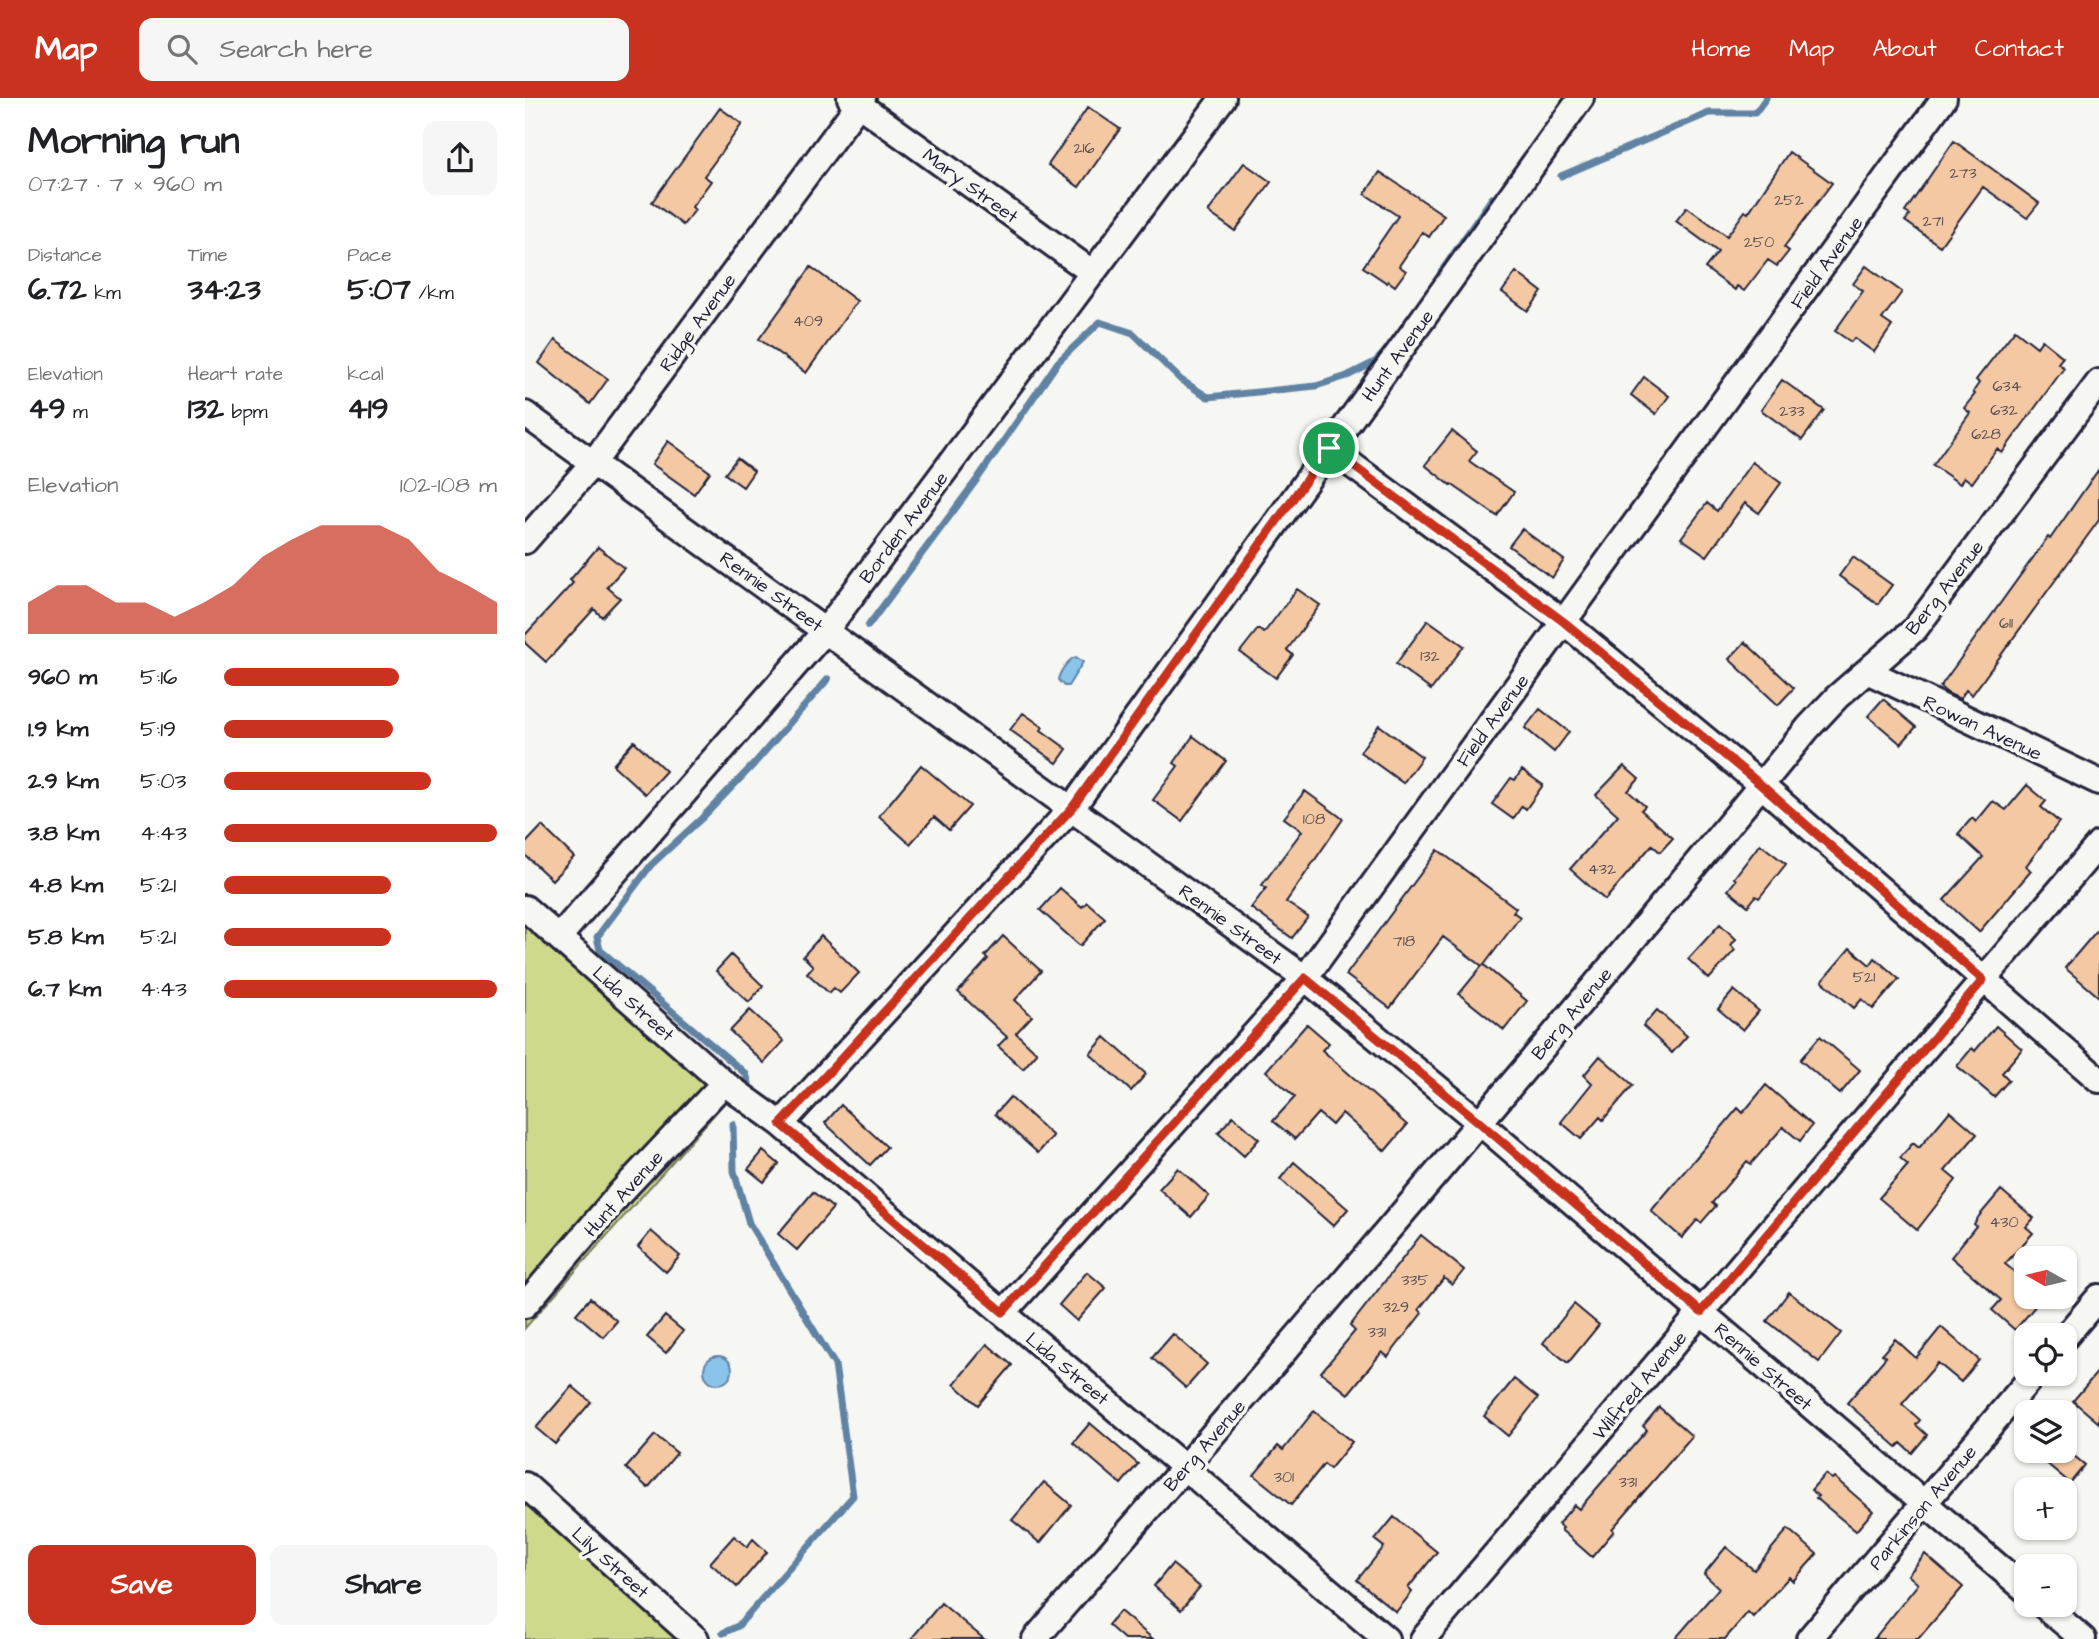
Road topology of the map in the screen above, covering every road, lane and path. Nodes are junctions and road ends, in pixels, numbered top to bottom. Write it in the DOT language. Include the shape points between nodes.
graph roads {
  1 [pos="1223,98"];
  2 [pos="1581,98"];
  3 [pos="1944,98"];
  4 [pos="857,100"];
  5 [pos="1093,273"];
  6 [pos="2099,382"];
  7 [pos="525,414"];
  8 [pos="1329,448"];
  9 [pos="593,463"];
  10 [pos="525,541"];
  11 [pos="1564,622"];
  12 [pos="827,630"];
  13 [pos="1867,671"];
  14 [pos="2099,782"];
  15 [pos="1761,785"];
  16 [pos="1072,808"];
  17 [pos="2099,844"];
  18 [pos="525,908"];
  19 [pos="559,937"];
  20 [pos="1305,978"];
  21 [pos="1983,980"];
  22 [pos="2099,1080"];
  23 [pos="724,1083"];
  24 [pos="1479,1122"];
  25 [pos="781,1124"];
  26 [pos="2099,1297"];
  27 [pos="525,1305"];
  28 [pos="1003,1312"];
  29 [pos="1701,1312"];
  30 [pos="2077,1323"];
  31 [pos="2024,1386"];
  32 [pos="1185,1468"];
  33 [pos="525,1485"];
  34 [pos="1925,1504"];
  35 [pos="2014,1580"];
  36 [pos="2057,1617"];
  37 [pos="696,1639"];
  38 [pos="1035,1639"];
  39 [pos="1386,1639"];
  40 [pos="1423,1639"];
  41 [pos="1809,1639"];
  42 [pos="2083,1639"];
  1 -- 5 [label="street, Borden Avenue"];
  2 -- 8 [label="street, Hunt Avenue"];
  3 -- 11 [label="street, Field Avenue"];
  4 -- 5 [label="street, Mary Street"];
  4 -- 9 [label="street, Ridge Avenue"];
  5 -- 12 [label="street, Borden Avenue"];
  6 -- 13 [label="street, Berg Avenue" via="1915,629"];
  7 -- 9 [label="street, Rennie Street"];
  8 -- 11 [label="street"];
  8 -- 16 [label="street, Hunt Avenue"];
  9 -- 10 [label="street, Ridge Avenue"];
  9 -- 12 [label="street, Rennie Street"];
  11 -- 15 [label="street"];
  11 -- 20 [label="street, Field Avenue"];
  12 -- 16 [label="street, Rennie Street"];
  12 -- 19 [label="street, Borden Avenue"];
  13 -- 14 [label="street, Rowan Avenue"];
  13 -- 15 [label="street, Berg Avenue" via="1808,727"];
  15 -- 21 [label="street"];
  15 -- 24 [label="street, Berg Avenue"];
  16 -- 20 [label="street, Rennie Street"];
  16 -- 25 [label="street, Hunt Avenue"];
  17 -- 21 [label="street, Wilfred Avenue"];
  18 -- 19 [label="street, Lida Street"];
  19 -- 23 [label="street, Lida Street"];
  20 -- 24 [label="street, Rennie Street"];
  20 -- 28 [label="street, Field Avenue"];
  21 -- 22 [label="street"];
  21 -- 29 [label="street, Wilfred Avenue"];
  23 -- 25 [label="street, Lida Street"];
  23 -- 27 [label="street, Hunt Avenue" via="621,1192"];
  24 -- 29 [label="street, Rennie Street"];
  24 -- 32 [label="street, Berg Avenue"];
  25 -- 28 [label="street, Lida Street"];
  26 -- 30 [label="street"];
  28 -- 32 [label="street, Lida Street"];
  29 -- 34 [label="street, Rennie Street"];
  29 -- 40 [label="street, Wilfred Avenue"];
  31 -- 34 [label="street, Parkinson Avenue"];
  32 -- 38 [label="street, Berg Avenue"];
  32 -- 39 [label="street, Lida Street"];
  33 -- 37 [label="street, Lily Street"];
  34 -- 35 [label="street, Rennie Street"];
  34 -- 41 [label="street, Parkinson Avenue"];
  36 -- 42 [label="street"];
}
